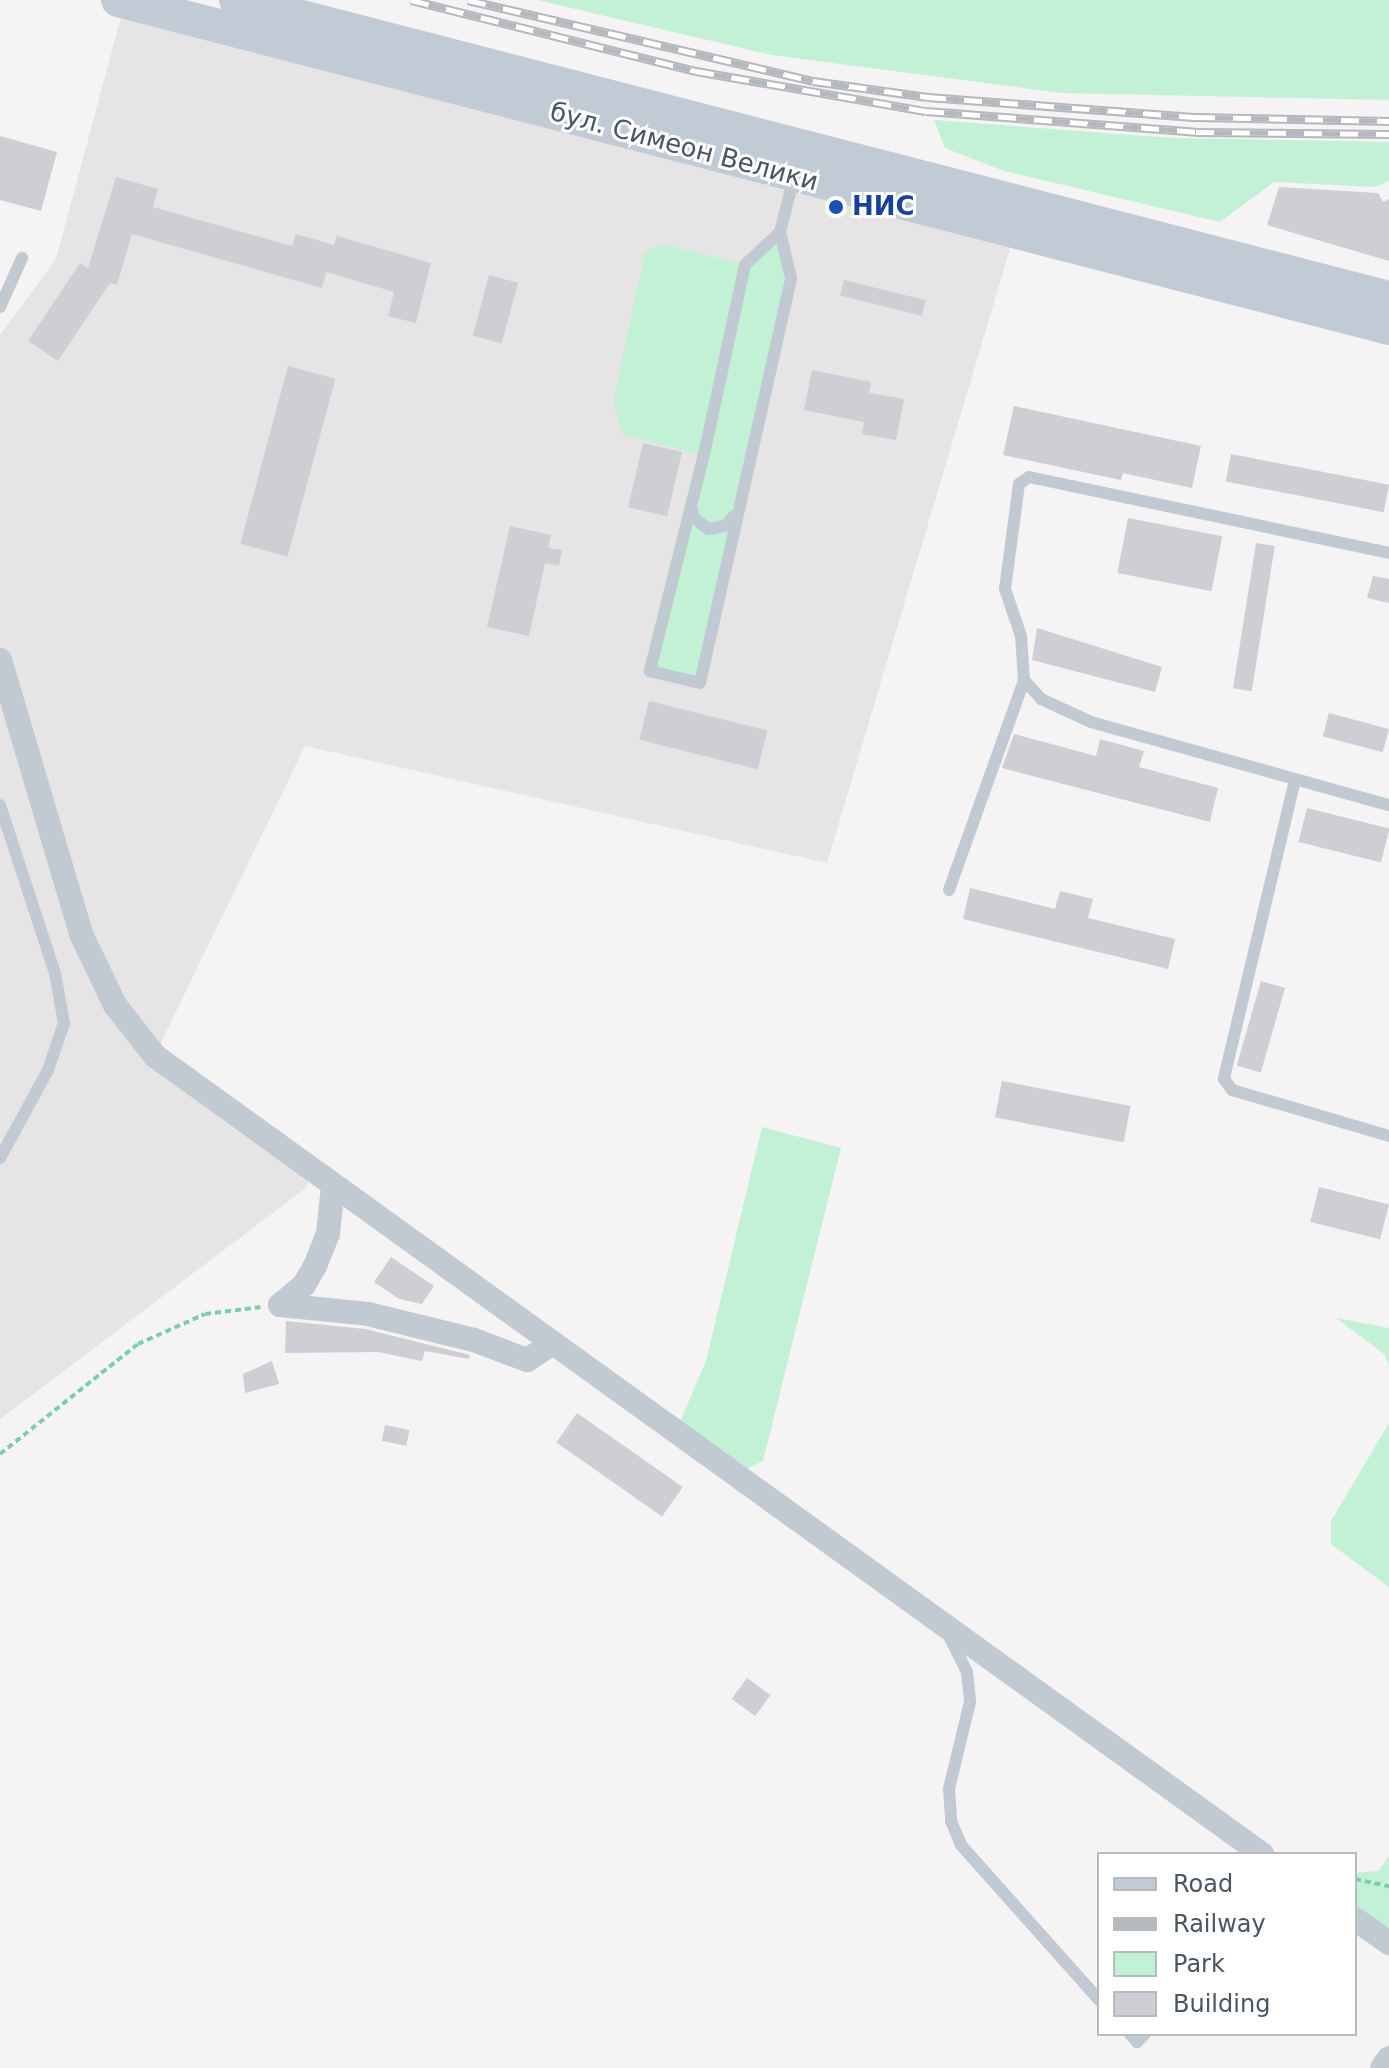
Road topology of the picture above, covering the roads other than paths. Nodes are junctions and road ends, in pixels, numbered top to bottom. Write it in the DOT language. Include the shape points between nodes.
graph roads {
  1 [pos="118,0"];
  2 [pos="236,0"];
  3 [pos="798,161"];
  4 [pos="780,232"];
  5 [pos="22,258"];
  6 [pos="1389,298"];
  7 [pos="0,307"];
  8 [pos="1389,328"];
  9 [pos="691,507"];
  10 [pos="734,516"];
  11 [pos="1389,553"];
  12 [pos="0,660"];
  13 [pos="1024,680"];
  14 [pos="1295,780"];
  15 [pos="0,805"];
  16 [pos="1389,805"];
  17 [pos="949,890"];
  18 [pos="1389,1136"];
  19 [pos="0,1158"];
  20 [pos="333,1186"];
  21 [pos="553,1343"];
  22 [pos="939,1616"];
  23 [pos="1259,1852"];
  24 [pos="1357,1920"];
  25 [pos="1389,1943"];
  26 [pos="1097,1998"];
  27 [pos="1389,2058"];
  28 [pos="1382,2068"];
  1 -- 3 [label="main road, бул. Симеон Велики"];
  2 -- 3 [label="main road, бул. Симеон Велики"];
  3 -- 4 [label="lane"];
  3 -- 6 [label="main road, бул. Симеон Велики"];
  3 -- 8 [label="main road, бул. Симеон Велики"];
  4 -- 9 [label="lane" via="745,265"];
  4 -- 10 [label="lane" via="791,278"];
  5 -- 7 [label="lane"];
  9 -- 10 [label="lane" via="694,518 708,529 725,526"];
  9 -- 10 [label="lane" via="650,671 700,683"];
  11 -- 13 [label="lane" via="1029,477 1019,484 1005,589 1021,636"];
  12 -- 20 [label="street" via="81,934 115,1005 155,1056"];
  13 -- 14 [label="lane" via="1041,699 1091,722"];
  13 -- 17 [label="lane"];
  14 -- 16 [label="lane"];
  14 -- 18 [label="lane" via="1224,1079 1232,1090"];
  15 -- 19 [label="lane" via="55,973 64,1023 48,1070"];
  20 -- 21 [label="street"];
  20 -- 21 [label="street" via="328,1233 315,1266 304,1285 280,1305 368,1314 474,1340 527,1360"];
  21 -- 22 [label="street"];
  22 -- 23 [label="street"];
  22 -- 26 [label="lane" via="967,1672 970,1702 949,1789 956,1833 961,1845"];
  24 -- 25 [label="street"];
  27 -- 28 [label="street"];
}
